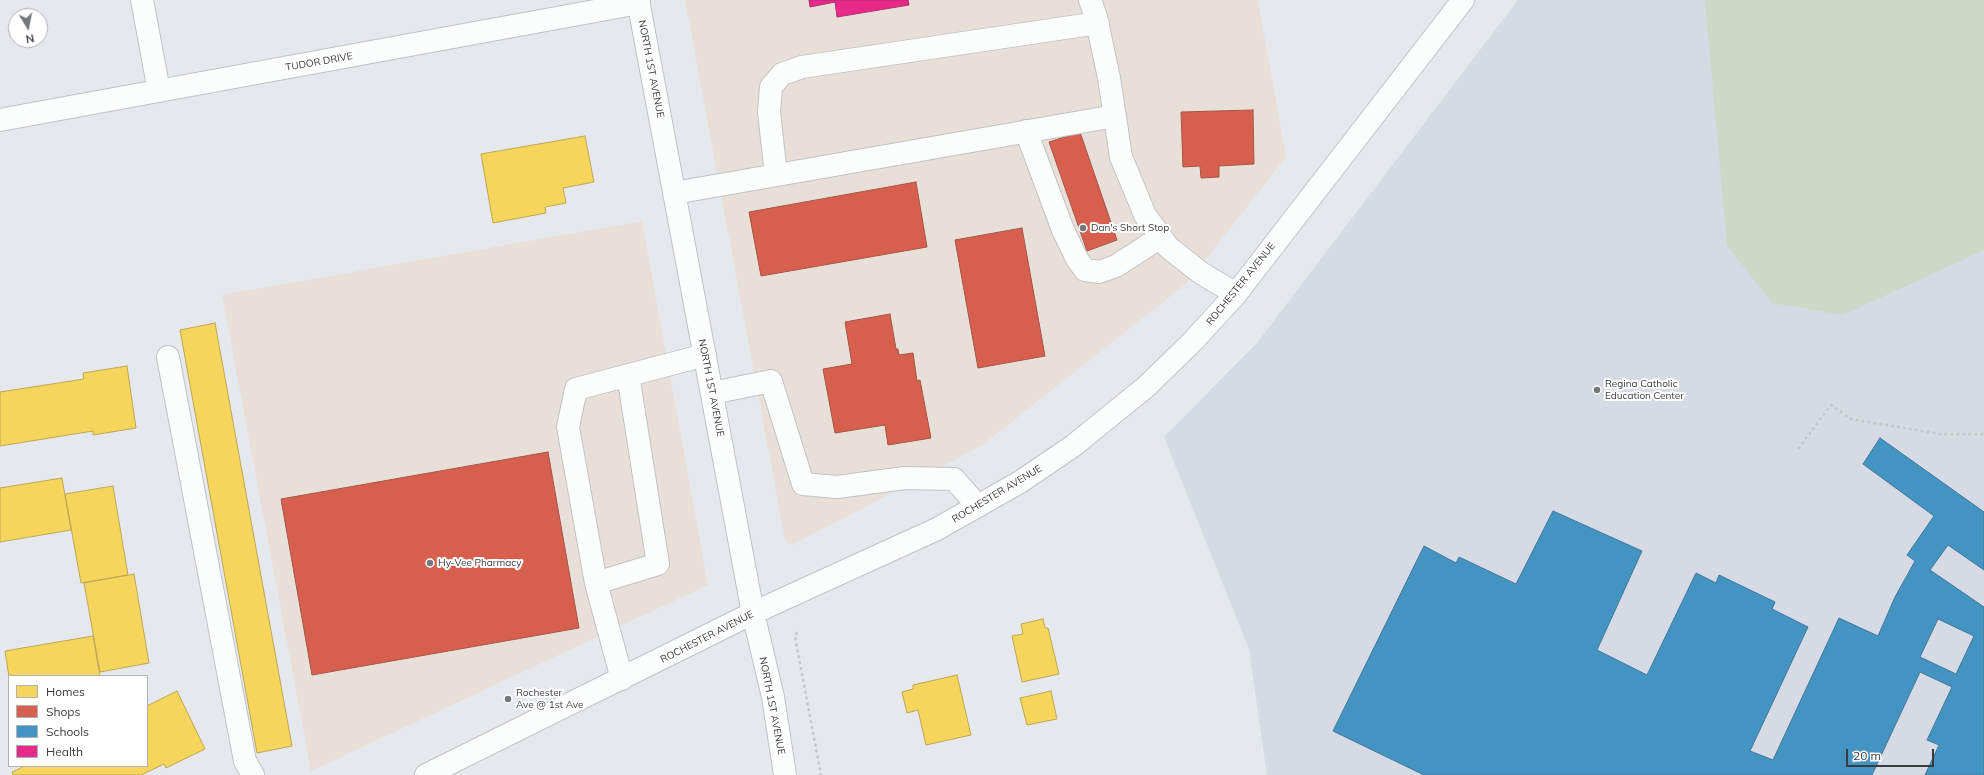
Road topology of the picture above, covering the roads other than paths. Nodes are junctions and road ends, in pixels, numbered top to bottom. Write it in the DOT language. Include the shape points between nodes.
graph roads {
  1 [pos="142,0"];
  2 [pos="1090,0"];
  3 [pos="1463,0"];
  4 [pos="639,1"];
  5 [pos="1098,23"];
  6 [pos="159,91"];
  7 [pos="1115,116"];
  8 [pos="0,120"];
  9 [pos="1026,131"];
  10 [pos="776,175"];
  11 [pos="674,193"];
  12 [pos="1161,237"];
  13 [pos="1236,294"];
  14 [pos="705,355"];
  15 [pos="168,357"];
  16 [pos="628,375"];
  17 [pos="712,393"];
  18 [pos="978,506"];
  19 [pos="596,583"];
  20 [pos="753,613"];
  21 [pos="622,679"];
  22 [pos="253,775"];
  23 [pos="426,775"];
  24 [pos="785,775"];
  1 -- 6 [label="main road"];
  2 -- 5 [label="main road"];
  3 -- 13 [label="main road, ROCHESTER AVENUE"];
  4 -- 6 [label="main road, TUDOR DRIVE"];
  4 -- 11 [label="main road, NORTH 1ST AVENUE"];
  5 -- 7 [label="main road"];
  5 -- 10 [label="main road" via="802,66 782,74 771,86 769,112"];
  6 -- 8 [label="main road, TUDOR DRIVE"];
  7 -- 9 [label="main road"];
  7 -- 12 [label="main road" via="1122,156 1130,181 1145,215"];
  9 -- 10 [label="main road"];
  9 -- 12 [label="main road" via="1063,230 1076,259 1085,270 1099,272 1116,266"];
  10 -- 11 [label="main road"];
  11 -- 14 [label="main road, NORTH 1ST AVENUE"];
  12 -- 13 [label="main road" via="1168,247 1201,273"];
  13 -- 18 [label="main road, ROCHESTER AVENUE" via="1193,341 1130,400 1073,446 1020,482"];
  14 -- 16 [label="main road"];
  14 -- 17 [label="main road, NORTH 1ST AVENUE"];
  15 -- 22 [label="main road" via="246,761"];
  16 -- 19 [label="main road" via="576,388 568,427"];
  16 -- 19 [label="main road" via="658,564"];
  17 -- 18 [label="main road" via="770,381 802,484 837,487 905,478 954,479"];
  17 -- 20 [label="main road, NORTH 1ST AVENUE"];
  18 -- 20 [label="main road, ROCHESTER AVENUE" via="937,529"];
  19 -- 21 [label="main road"];
  20 -- 21 [label="main road, ROCHESTER AVENUE"];
  20 -- 24 [label="main road, NORTH 1ST AVENUE" via="773,697"];
  21 -- 23 [label="main road, ROCHESTER AVENUE"];
}
